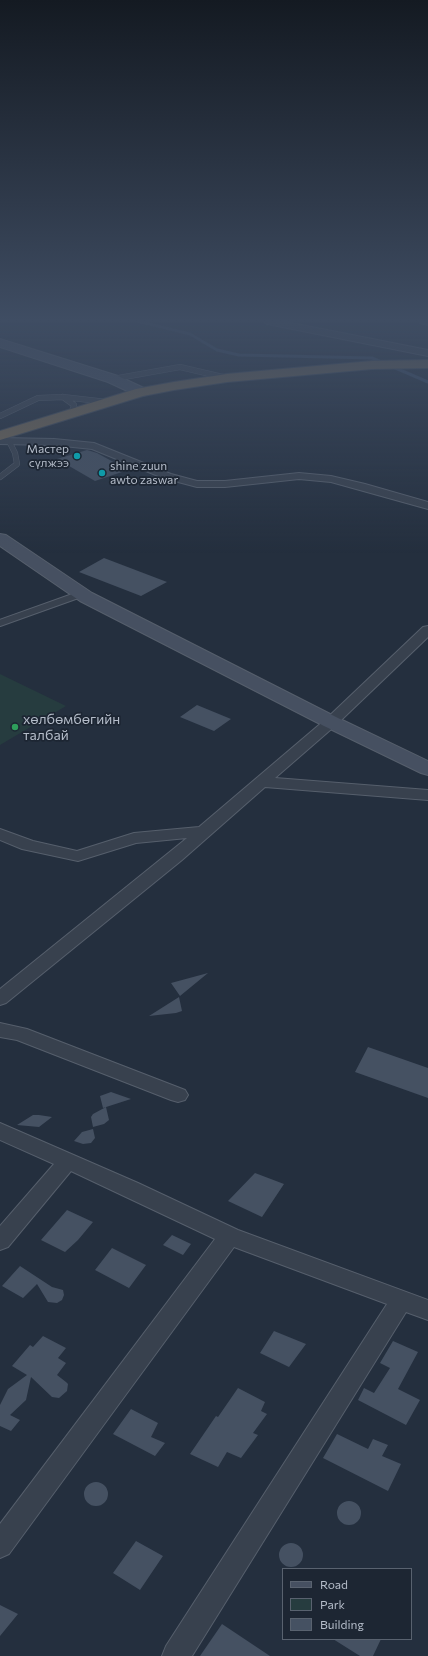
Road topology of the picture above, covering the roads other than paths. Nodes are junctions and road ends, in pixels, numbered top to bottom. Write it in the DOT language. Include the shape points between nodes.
graph roads {
  1 [pos="37,398"];
  2 [pos="66,398"];
  3 [pos="74,398"];
  4 [pos="120,398"];
  5 [pos="107,402"];
  6 [pos="72,413"];
  7 [pos="0,416"];
  8 [pos="3,439"];
  9 [pos="0,477"];
  10 [pos="428,506"];
  11 [pos="0,539"];
  12 [pos="80,594"];
  13 [pos="0,623"];
  14 [pos="428,630"];
  15 [pos="331,722"];
  16 [pos="428,769"];
  17 [pos="261,782"];
  18 [pos="428,795"];
  19 [pos="203,832"];
  20 [pos="0,834"];
  21 [pos="0,999"];
  22 [pos="0,1030"];
  23 [pos="178,1095"];
  24 [pos="0,1131"];
  25 [pos="68,1161"];
  26 [pos="230,1236"];
  27 [pos="0,1241"];
  28 [pos="401,1301"];
  29 [pos="428,1310"];
  30 [pos="0,1545"];
  31 [pos="176,1656"];
  1 -- 7 [label="lane"];
  2 -- 6 [label="lane" via="74,405"];
  3 -- 5 [label="lane"];
  4 -- 5 [label="highway"];
  5 -- 6 [label="highway"];
  6 -- 8 [label="highway"];
  8 -- 9 [label="lane" via="16,453 17,464"];
  8 -- 10 [label="street" via="94,446 167,476 197,484 225,484 299,476 361,486"];
  11 -- 12 [label="street"];
  12 -- 13 [label="lane"];
  12 -- 15 [label="street"];
  14 -- 15 [label="street"];
  15 -- 16 [label="street"];
  15 -- 17 [label="street"];
  17 -- 18 [label="street"];
  17 -- 19 [label="street"];
  19 -- 20 [label="street" via="134,838 78,856 28,846"];
  19 -- 21 [label="street"];
  22 -- 23 [label="street" via="20,1034"];
  24 -- 25 [label="street"];
  25 -- 26 [label="street"];
  25 -- 27 [label="street"];
  26 -- 28 [label="street"];
  26 -- 30 [label="street"];
  28 -- 29 [label="street"];
  28 -- 31 [label="street"];
}
